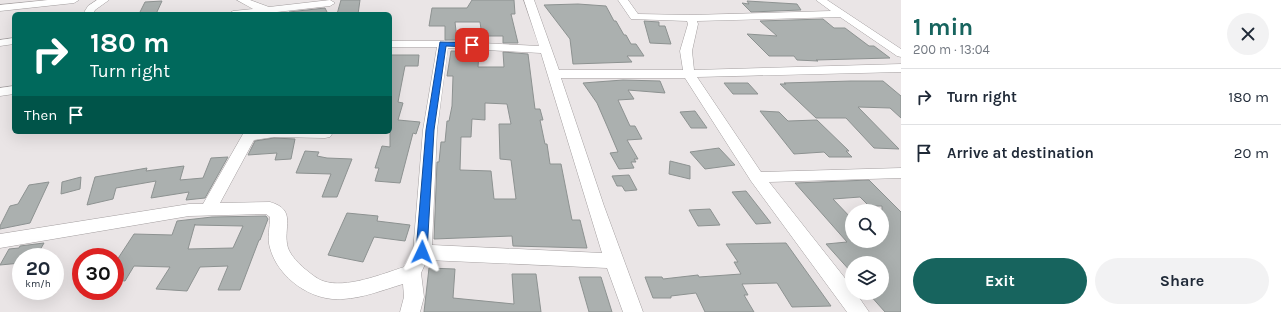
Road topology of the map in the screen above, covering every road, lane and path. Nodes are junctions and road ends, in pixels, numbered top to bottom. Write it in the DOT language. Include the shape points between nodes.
graph roads {
  1 [pos="74,0"];
  2 [pos="104,0"];
  3 [pos="242,0"];
  4 [pos="529,0"];
  5 [pos="623,0"];
  6 [pos="821,0"];
  7 [pos="329,2"];
  8 [pos="0,8"];
  9 [pos="279,10"];
  10 [pos="89,12"];
  11 [pos="256,12"];
  12 [pos="332,12"];
  13 [pos="842,14"];
  14 [pos="691,18"];
  15 [pos="12,41"];
  16 [pos="0,43"];
  17 [pos="392,44"];
  18 [pos="443,44"];
  19 [pos="547,50"];
  20 [pos="901,54"];
  21 [pos="901,68"];
  22 [pos="554,74"];
  23 [pos="689,74"];
  24 [pos="12,90"];
  25 [pos="0,92"];
  26 [pos="260,134"];
  27 [pos="901,173"];
  28 [pos="757,177"];
  29 [pos="209,208"];
  30 [pos="0,241"];
  31 [pos="422,252"];
  32 [pos="614,261"];
  33 [pos="411,273"];
  34 [pos="410,312"];
  35 [pos="633,312"];
  36 [pos="859,312"];
  1 -- 8 [label="street"];
  2 -- 10 [label="street"];
  3 -- 9 [label="street" via="257,7"];
  4 -- 19 [label="street"];
  5 -- 14 [label="street" via="635,17"];
  6 -- 13 [label="street"];
  7 -- 9 [label="street"];
  7 -- 12 [label="street"];
  9 -- 11 [label="street"];
  13 -- 14 [label="street"];
  13 -- 20 [label="street"];
  14 -- 23 [label="street" via="693,24 686,52"];
  15 -- 16 [label="street"];
  17 -- 18 [label="street"];
  18 -- 19 [label="street"];
  18 -- 31 [label="street" via="430,130"];
  19 -- 22 [label="street"];
  21 -- 23 [label="street"];
  22 -- 23 [label="street"];
  22 -- 32 [label="street"];
  23 -- 28 [label="street"];
  24 -- 25 [label="street"];
  26 -- 29 [label="street" via="248,137"];
  27 -- 28 [label="street"];
  28 -- 36 [label="street"];
  29 -- 30 [label="street" via="166,212 116,223"];
  29 -- 33 [label="street" via="270,208 279,215 280,252 294,271 320,289 332,291 364,287"];
  31 -- 32 [label="street"];
  31 -- 33 [label="street"];
  32 -- 35 [label="street"];
  33 -- 34 [label="street" via="414,297"];
}
